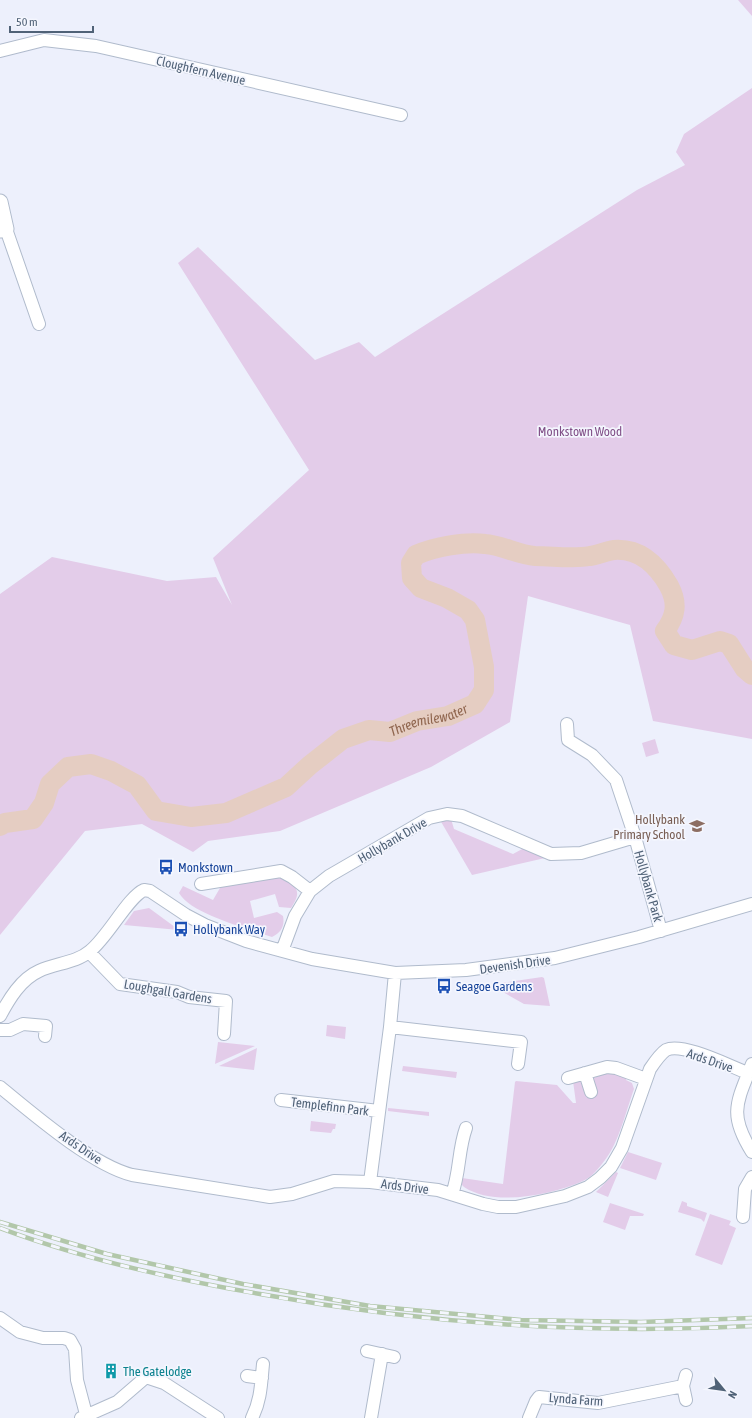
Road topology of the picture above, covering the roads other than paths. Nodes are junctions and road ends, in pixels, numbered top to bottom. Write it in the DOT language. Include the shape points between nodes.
graph roads {
  1 [pos="0,51"];
  2 [pos="401,115"];
  3 [pos="0,202"];
  4 [pos="3,230"];
  5 [pos="39,324"];
  6 [pos="568,724"];
  7 [pos="635,837"];
  8 [pos="201,884"];
  9 [pos="310,891"];
  10 [pos="752,904"];
  11 [pos="661,930"];
  12 [pos="89,952"];
  13 [pos="282,952"];
  14 [pos="395,973"];
  15 [pos="0,1016"];
  16 [pos="390,1027"];
  17 [pos="0,1030"];
  18 [pos="224,1034"];
  19 [pos="45,1036"];
  20 [pos="518,1064"];
  21 [pos="750,1068"];
  22 [pos="585,1073"];
  23 [pos="568,1078"];
  24 [pos="646,1079"];
  25 [pos="0,1087"];
  26 [pos="591,1092"];
  27 [pos="281,1100"];
  28 [pos="379,1111"];
  29 [pos="466,1128"];
  30 [pos="752,1152"];
  31 [pos="752,1177"];
  32 [pos="370,1182"];
  33 [pos="452,1194"];
  34 [pos="743,1217"];
  35 [pos="0,1318"];
  36 [pos="367,1351"];
  37 [pos="382,1354"];
  38 [pos="394,1357"];
  39 [pos="263,1364"];
  40 [pos="247,1376"];
  41 [pos="262,1378"];
  42 [pos="686,1400"];
  43 [pos="85,1417"];
  44 [pos="218,1418"];
  45 [pos="252,1418"];
  46 [pos="371,1418"];
  47 [pos="529,1418"];
  1 -- 2 [label="street, Cloughfern Avenue" via="44,40 96,46"];
  3 -- 4 [label="street"];
  4 -- 5 [label="street"];
  6 -- 7 [label="street, Hollybank Park" via="568,740 592,755 616,780"];
  7 -- 9 [label="street, Hollybank Drive" via="581,853 551,854 462,816 447,814 429,818 329,876"];
  7 -- 11 [label="street, Hollybank Park"];
  8 -- 9 [label="street" via="281,871"];
  9 -- 13 [label="street, Hollybank Drive" via="295,916"];
  10 -- 11 [label="street, Devenish Drive"];
  11 -- 14 [label="street, Devenish Drive" via="555,958 466,970"];
  12 -- 13 [label="street, Devenish Drive" via="134,898 144,890 150,891 205,925"];
  12 -- 15 [label="street" via="75,960 39,971 24,982"];
  12 -- 18 [label="street, Loughgall Gardens" via="120,984 226,1001"];
  13 -- 14 [label="street, Devenish Drive" via="342,966"];
  14 -- 16 [label="street"];
  16 -- 20 [label="street" via="521,1042"];
  16 -- 28 [label="street"];
  17 -- 19 [label="street" via="10,1030 23,1024 46,1026"];
  21 -- 24 [label="street, Ards Drive" via="676,1048 666,1050 654,1062"];
  21 -- 30 [label="street" via="736,1113 738,1126"];
  22 -- 23 [label="street"];
  22 -- 24 [label="street" via="611,1067"];
  22 -- 26 [label="street"];
  24 -- 33 [label="street, Ards Drive" via="622,1148 600,1178 588,1187 565,1196 516,1207 483,1204"];
  25 -- 32 [label="street, Ards Drive" via="91,1156 121,1173 270,1197 292,1194 334,1181"];
  27 -- 28 [label="street, Templefinn Park"];
  28 -- 32 [label="street"];
  29 -- 33 [label="street" via="460,1143"];
  31 -- 34 [label="street" via="745,1189"];
  32 -- 33 [label="street, Ards Drive"];
  35 -- 43 [label="street" via="20,1332 43,1338 70,1340 75,1349 77,1380"];
  36 -- 37 [label="street"];
  37 -- 38 [label="street"];
  37 -- 46 [label="street"];
  39 -- 41 [label="street"];
  40 -- 41 [label="street"];
  41 -- 45 [label="street" via="258,1405"];
  42 -- 47 [label="street, Lynda Farm" via="684,1381 598,1404 539,1397"];
  43 -- 44 [label="street" via="117,1402 146,1377 164,1383"];
}
